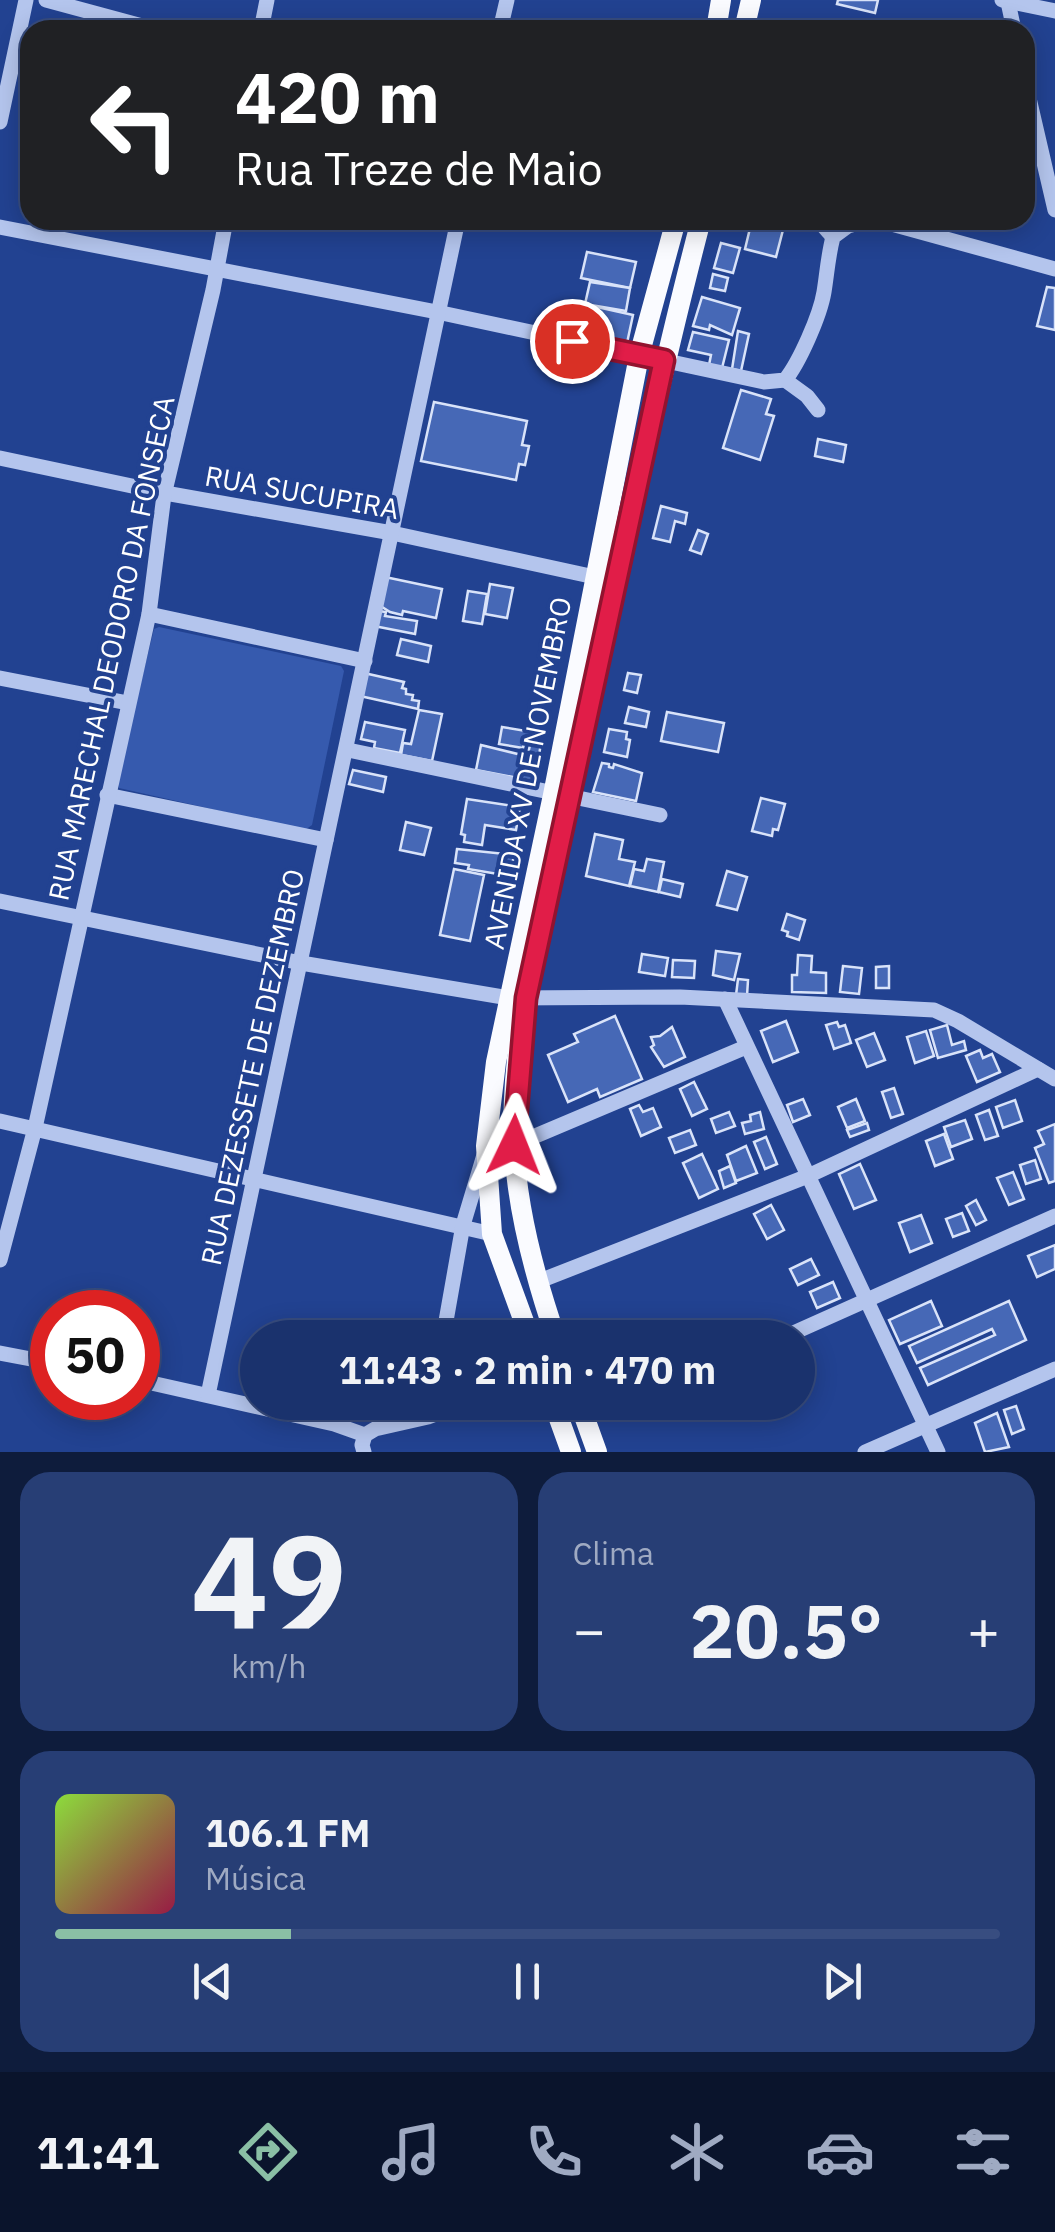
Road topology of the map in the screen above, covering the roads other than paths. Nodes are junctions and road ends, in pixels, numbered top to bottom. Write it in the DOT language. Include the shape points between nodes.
graph roads {
  1 [pos="46,0"];
  2 [pos="1005,1"];
  3 [pos="1055,11"];
  4 [pos="120,20"];
  5 [pos="20,28"];
  6 [pos="0,122"];
  7 [pos="1035,123"];
  8 [pos="1055,210"];
  9 [pos="0,227"];
  10 [pos="224,230"];
  11 [pos="456,230"];
  12 [pos="673,230"];
  13 [pos="699,230"];
  14 [pos="827,230"];
  15 [pos="843,230"];
  16 [pos="913,230"];
  17 [pos="833,237"];
  18 [pos="1055,270"];
  19 [pos="216,272"];
  20 [pos="437,312"];
  21 [pos="640,356"];
  22 [pos="664,360"];
  23 [pos="784,380"];
  24 [pos="818,410"];
  25 [pos="0,458"];
  26 [pos="165,493"];
  27 [pos="392,532"];
  28 [pos="594,577"];
  29 [pos="618,583"];
  30 [pos="149,614"];
  31 [pos="365,661"];
  32 [pos="0,678"];
  33 [pos="128,703"];
  34 [pos="348,750"];
  35 [pos="108,795"];
  36 [pos="562,797"];
  37 [pos="660,815"];
  38 [pos="326,840"];
  39 [pos="0,901"];
  40 [pos="80,916"];
  41 [pos="301,963"];
  42 [pos="518,998"];
  43 [pos="725,999"];
  44 [pos="746,1048"];
  45 [pos="1038,1069"];
  46 [pos="1055,1079"];
  47 [pos="0,1121"];
  48 [pos="34,1128"];
  49 [pos="514,1145"];
  50 [pos="486,1146"];
  51 [pos="808,1176"];
  52 [pos="254,1178"];
  53 [pos="1055,1216"];
  54 [pos="463,1224"];
  55 [pos="492,1234"];
  56 [pos="0,1260"];
  57 [pos="537,1282"];
  58 [pos="866,1303"];
  59 [pos="446,1320"];
  60 [pos="523,1320"];
  61 [pos="550,1320"];
  62 [pos="815,1324"];
  63 [pos="0,1353"];
  64 [pos="30,1359"];
  65 [pos="1055,1369"];
  66 [pos="160,1385"];
  67 [pos="208,1395"];
  68 [pos="401,1420"];
  69 [pos="560,1420"];
  70 [pos="586,1420"];
  71 [pos="926,1426"];
  72 [pos="363,1444"];
  73 [pos="572,1452"];
  74 [pos="597,1452"];
  75 [pos="865,1452"];
  76 [pos="938,1452"];
  1 -- 4 [label="street"];
  2 -- 3 [label="street"];
  5 -- 6 [label="street"];
  7 -- 8 [label="street"];
  9 -- 19 [label="street"];
  10 -- 19 [label="street, RUA MARECHAL DEODORO DA FONSECA"];
  11 -- 20 [label="street, RUA DEZESSETE DE DEZEMBRO"];
  12 -- 21 [label="main road, AVENIDA XV DE NOVEMBRO"];
  13 -- 22 [label="main road, AVENIDA XV DE NOVEMBRO"];
  14 -- 17 [label="street"];
  15 -- 17 [label="street"];
  16 -- 18 [label="street"];
  17 -- 23 [label="street" via="824,295"];
  19 -- 20 [label="street"];
  19 -- 26 [label="street, RUA MARECHAL DEODORO DA FONSECA"];
  20 -- 21 [label="street"];
  20 -- 27 [label="street, RUA DEZESSETE DE DEZEMBRO"];
  21 -- 22 [label="street"];
  21 -- 28 [label="main road, AVENIDA XV DE NOVEMBRO"];
  22 -- 23 [label="street" via="764,382"];
  22 -- 29 [label="main road, AVENIDA XV DE NOVEMBRO"];
  23 -- 24 [label="street"];
  25 -- 26 [label="street, RUA SUCUPIRA"];
  26 -- 27 [label="street, RUA SUCUPIRA"];
  26 -- 30 [label="street, RUA MARECHAL DEODORO DA FONSECA"];
  27 -- 28 [label="street, RUA SUCUPIRA"];
  27 -- 31 [label="street, RUA DEZESSETE DE DEZEMBRO"];
  28 -- 29 [label="street, RUA SUCUPIRA"];
  28 -- 36 [label="main road, AVENIDA XV DE NOVEMBRO"];
  29 -- 36 [label="main road, AVENIDA XV DE NOVEMBRO"];
  30 -- 31 [label="street"];
  30 -- 33 [label="street, RUA MARECHAL DEODORO DA FONSECA"];
  31 -- 34 [label="street, RUA DEZESSETE DE DEZEMBRO"];
  32 -- 33 [label="street"];
  33 -- 35 [label="street, RUA MARECHAL DEODORO DA FONSECA"];
  34 -- 36 [label="street"];
  34 -- 38 [label="street, RUA DEZESSETE DE DEZEMBRO"];
  35 -- 38 [label="street"];
  35 -- 40 [label="street, RUA MARECHAL DEODORO DA FONSECA"];
  36 -- 37 [label="street"];
  36 -- 42 [label="main road, AVENIDA XV DE NOVEMBRO"];
  38 -- 41 [label="street, RUA DEZESSETE DE DEZEMBRO"];
  39 -- 40 [label="street"];
  40 -- 41 [label="street"];
  40 -- 48 [label="street, RUA MARECHAL DEODORO DA FONSECA"];
  41 -- 42 [label="street"];
  41 -- 52 [label="street, RUA DEZESSETE DE DEZEMBRO"];
  42 -- 43 [label="street"];
  42 -- 49 [label="main road, AVENIDA XV DE NOVEMBRO"];
  42 -- 50 [label="main road, AVENIDA XV DE NOVEMBRO" via="496,1062"];
  43 -- 44 [label="street"];
  43 -- 45 [label="street" via="934,1010"];
  44 -- 49 [label="street"];
  44 -- 51 [label="street"];
  45 -- 46 [label="street"];
  45 -- 51 [label="street"];
  47 -- 48 [label="street"];
  48 -- 52 [label="street"];
  48 -- 56 [label="street, RUA MARECHAL DEODORO DA FONSECA"];
  49 -- 57 [label="main road, AVENIDA XV DE NOVEMBRO"];
  50 -- 54 [label="street"];
  50 -- 55 [label="main road, AVENIDA XV DE NOVEMBRO"];
  51 -- 57 [label="street"];
  51 -- 58 [label="street"];
  52 -- 54 [label="street"];
  52 -- 67 [label="street, RUA DEZESSETE DE DEZEMBRO"];
  53 -- 58 [label="street"];
  54 -- 55 [label="street"];
  54 -- 59 [label="street"];
  55 -- 60 [label="main road, AVENIDA XV DE NOVEMBRO"];
  57 -- 61 [label="main road, AVENIDA XV DE NOVEMBRO"];
  58 -- 62 [label="street"];
  58 -- 71 [label="street"];
  63 -- 64 [label="street"];
  65 -- 71 [label="street"];
  66 -- 67 [label="street"];
  67 -- 72 [label="street" via="334,1424"];
  68 -- 72 [label="street" via="375,1429"];
  69 -- 73 [label="main road"];
  70 -- 74 [label="main road"];
  71 -- 75 [label="street"];
  71 -- 76 [label="street"];
}
